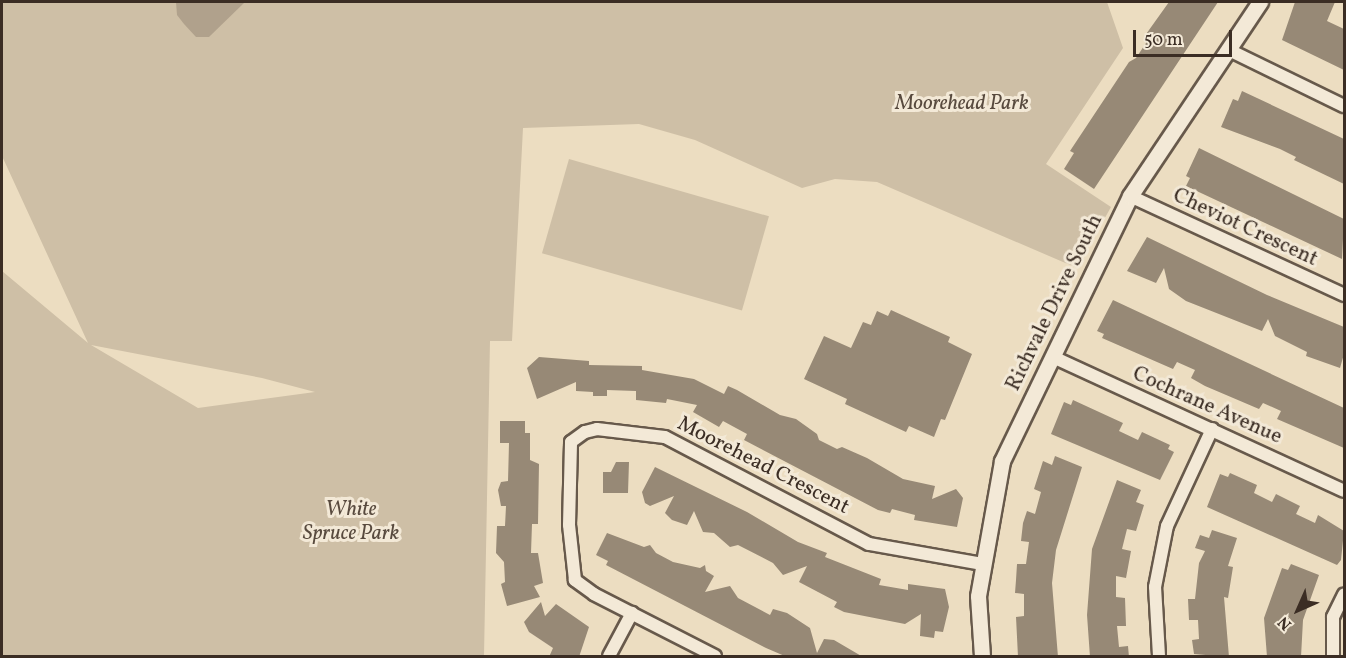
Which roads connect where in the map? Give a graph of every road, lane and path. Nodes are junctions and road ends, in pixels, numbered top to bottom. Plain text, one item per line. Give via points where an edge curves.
1 (1260, 2) edge
2 (1229, 50) junction
3 (1344, 106) edge
4 (1130, 196) junction
5 (1344, 295) edge
6 (1053, 357) junction
7 (1212, 429) junction
8 (1344, 491) edge
9 (982, 564) junction
10 (1344, 594) edge
11 (632, 613) junction
12 (609, 657) edge
13 (715, 657) edge
14 (982, 657) edge
15 (1159, 657) edge
16 (1333, 657) edge

1 - 2 street, Richvale Drive South
2 - 3 street
2 - 4 street, Richvale Drive South
4 - 5 street, Cheviot Crescent
4 - 6 street, Richvale Drive South
6 - 7 street, Cochrane Avenue
6 - 9 street, Richvale Drive South via 1002,461
7 - 8 street, Cochrane Avenue
7 - 15 street via 1167,526 1155,587
9 - 11 street, Moorehead Crescent via 869,544 688,446 666,437 597,429 571,442 571,570 580,586
9 - 14 street, Richvale Drive South via 978,596
10 - 16 street via 1333,617
11 - 12 street
11 - 13 street, Moorehead Crescent

